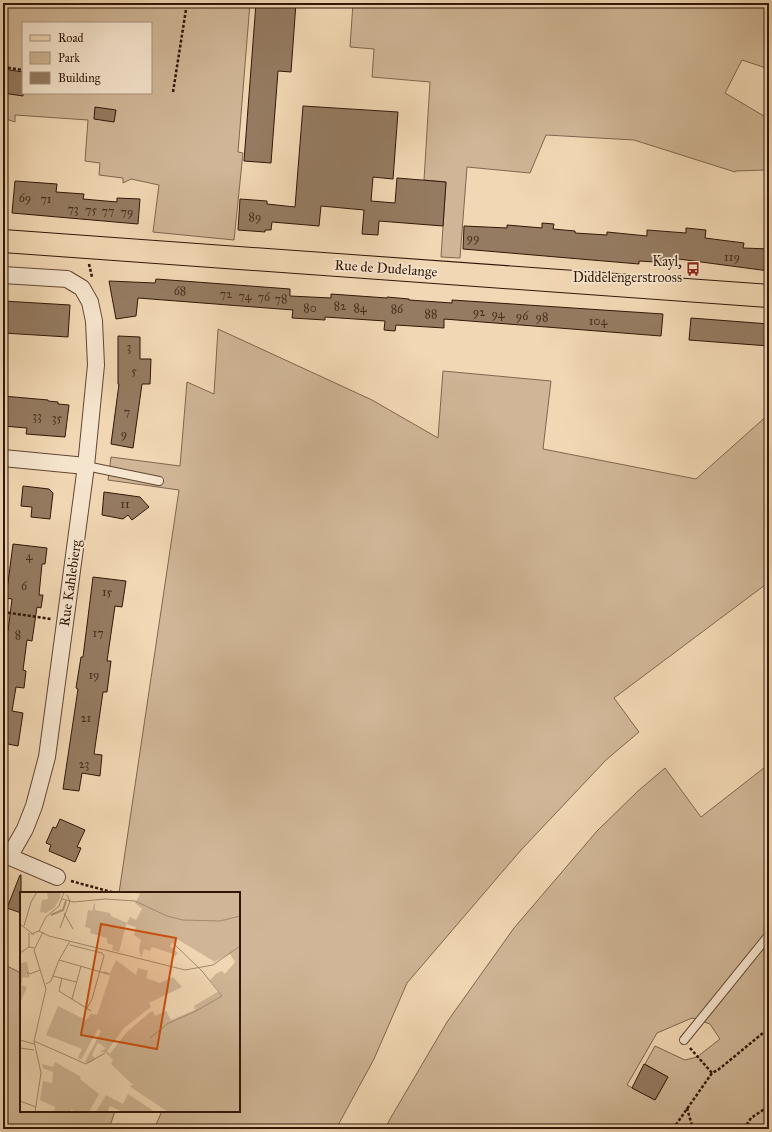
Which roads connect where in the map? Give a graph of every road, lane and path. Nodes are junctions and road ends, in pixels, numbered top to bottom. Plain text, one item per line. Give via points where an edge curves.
1 (188, 3) edge
2 (3, 67) edge
3 (22, 70) edge
4 (173, 92) dead end
5 (3, 241) edge
6 (88, 261) dead end
7 (3, 275) edge
8 (769, 296) edge
9 (90, 302) junction
10 (3, 458) edge
11 (86, 466) junction
12 (159, 481) dead end
13 (3, 612) edge
14 (65, 621) junction
15 (6, 856) edge
16 (57, 877) joint
17 (111, 892) edge
18 (769, 935) edge
19 (769, 1028) edge
20 (684, 1040) joint
21 (712, 1073) junction
22 (769, 1102) edge
23 (687, 1108) junction
24 (673, 1129) edge
25 (693, 1129) edge
26 (701, 1129) edge
27 (709, 1129) edge
28 (744, 1129) edge

1 - 4 path
2 - 3 path
5 - 8 main road, Rue de Dudelange
6 - 9 path via 94,286
7 - 9 street via 68,279 82,288
9 - 11 street, Rue Kahlebierg via 94,321 96,365
10 - 11 street
11 - 12 lane
11 - 14 street, Rue Kahlebierg
13 - 14 path
14 - 15 street, Rue Kahlebierg via 47,757 25,829
15 - 16 street
16 - 17 path
18 - 20 lane
19 - 21 path
20 - 21 path
21 - 23 path
22 - 28 path via 766,1108 751,1118
23 - 24 path
23 - 25 path
26 - 27 path via 708,1126

